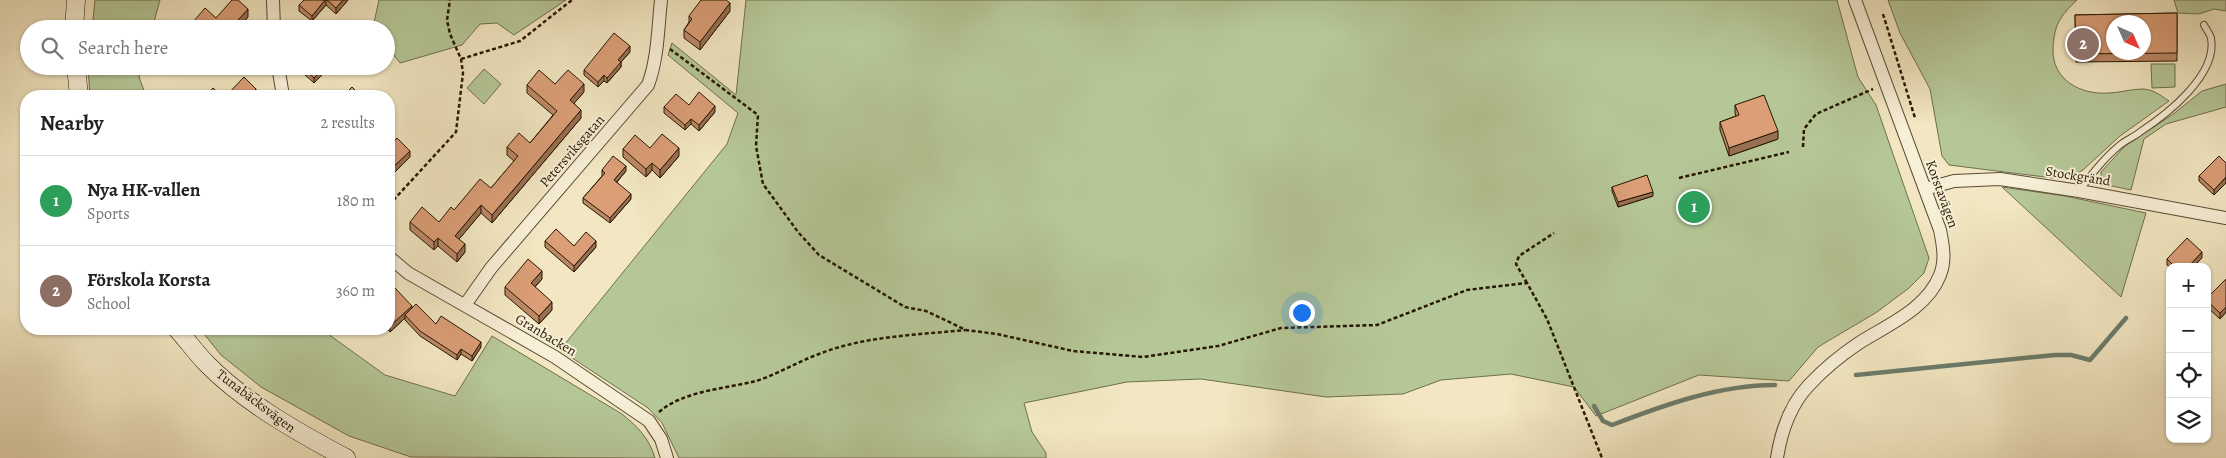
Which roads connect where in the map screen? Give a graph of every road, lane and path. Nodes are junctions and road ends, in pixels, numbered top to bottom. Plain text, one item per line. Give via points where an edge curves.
1 (76, 0) edge
2 (273, 0) edge
3 (450, 0) edge
4 (572, 0) edge
5 (661, 0) edge
6 (1855, 0) edge
7 (1883, 14) dead end
8 (75, 20) edge
9 (274, 20) edge
10 (2204, 25) dead end
11 (658, 39) junction
12 (461, 59) junction
13 (77, 75) edge
14 (280, 75) edge
15 (1873, 89) dead end
16 (78, 90) edge
17 (282, 90) edge
18 (1915, 119) dead end
19 (1803, 147) dead end
20 (1789, 152) dead end
21 (1679, 178) dead end
22 (1925, 189) junction
23 (2079, 190) junction
24 (395, 198) edge
25 (2226, 218) edge
26 (1554, 233) dead end
27 (395, 263) edge
28 (1527, 283) junction
29 (465, 305) junction
30 (966, 330) junction
31 (182, 335) edge
32 (649, 421) junction
33 (346, 458) edge
34 (667, 458) edge
35 (1602, 458) edge
36 (1777, 458) edge

1 - 8 street
2 - 9 street
3 - 12 path via 447,20
4 - 12 path via 520,41
5 - 11 street, Petersviksgatan
6 - 22 street, Korstavägen
7 - 18 path
10 - 23 lane via 2211,37 2212,53 2207,66 2185,95 2158,120 2106,158
11 - 29 street, Petersviksgatan via 648,85 491,268
11 - 30 path via 758,115 756,146 763,184 819,255 905,306 926,311
12 - 24 path via 463,73 456,132
13 - 16 street
14 - 17 street
15 - 19 path via 1816,114 1804,129
20 - 21 path
22 - 23 street, Stockgränd via 1954,181 2000,179
22 - 36 street, Korstavägen via 1943,244 1940,275 1920,302 1838,359 1808,385 1783,429
23 - 25 street, Stockgränd
26 - 28 path via 1519,256 1516,264
27 - 29 street, Granbacken
28 - 30 path via 1467,290 1377,325 1281,328 1218,346 1143,357 1072,351
28 - 35 path via 1547,319
29 - 32 street, Granbacken via 555,357
30 - 32 path via 883,338 819,354 772,376 680,399
31 - 33 street, Tunabäcksvägen via 207,365 252,401 302,435
32 - 34 street, Granbacken via 661,439

